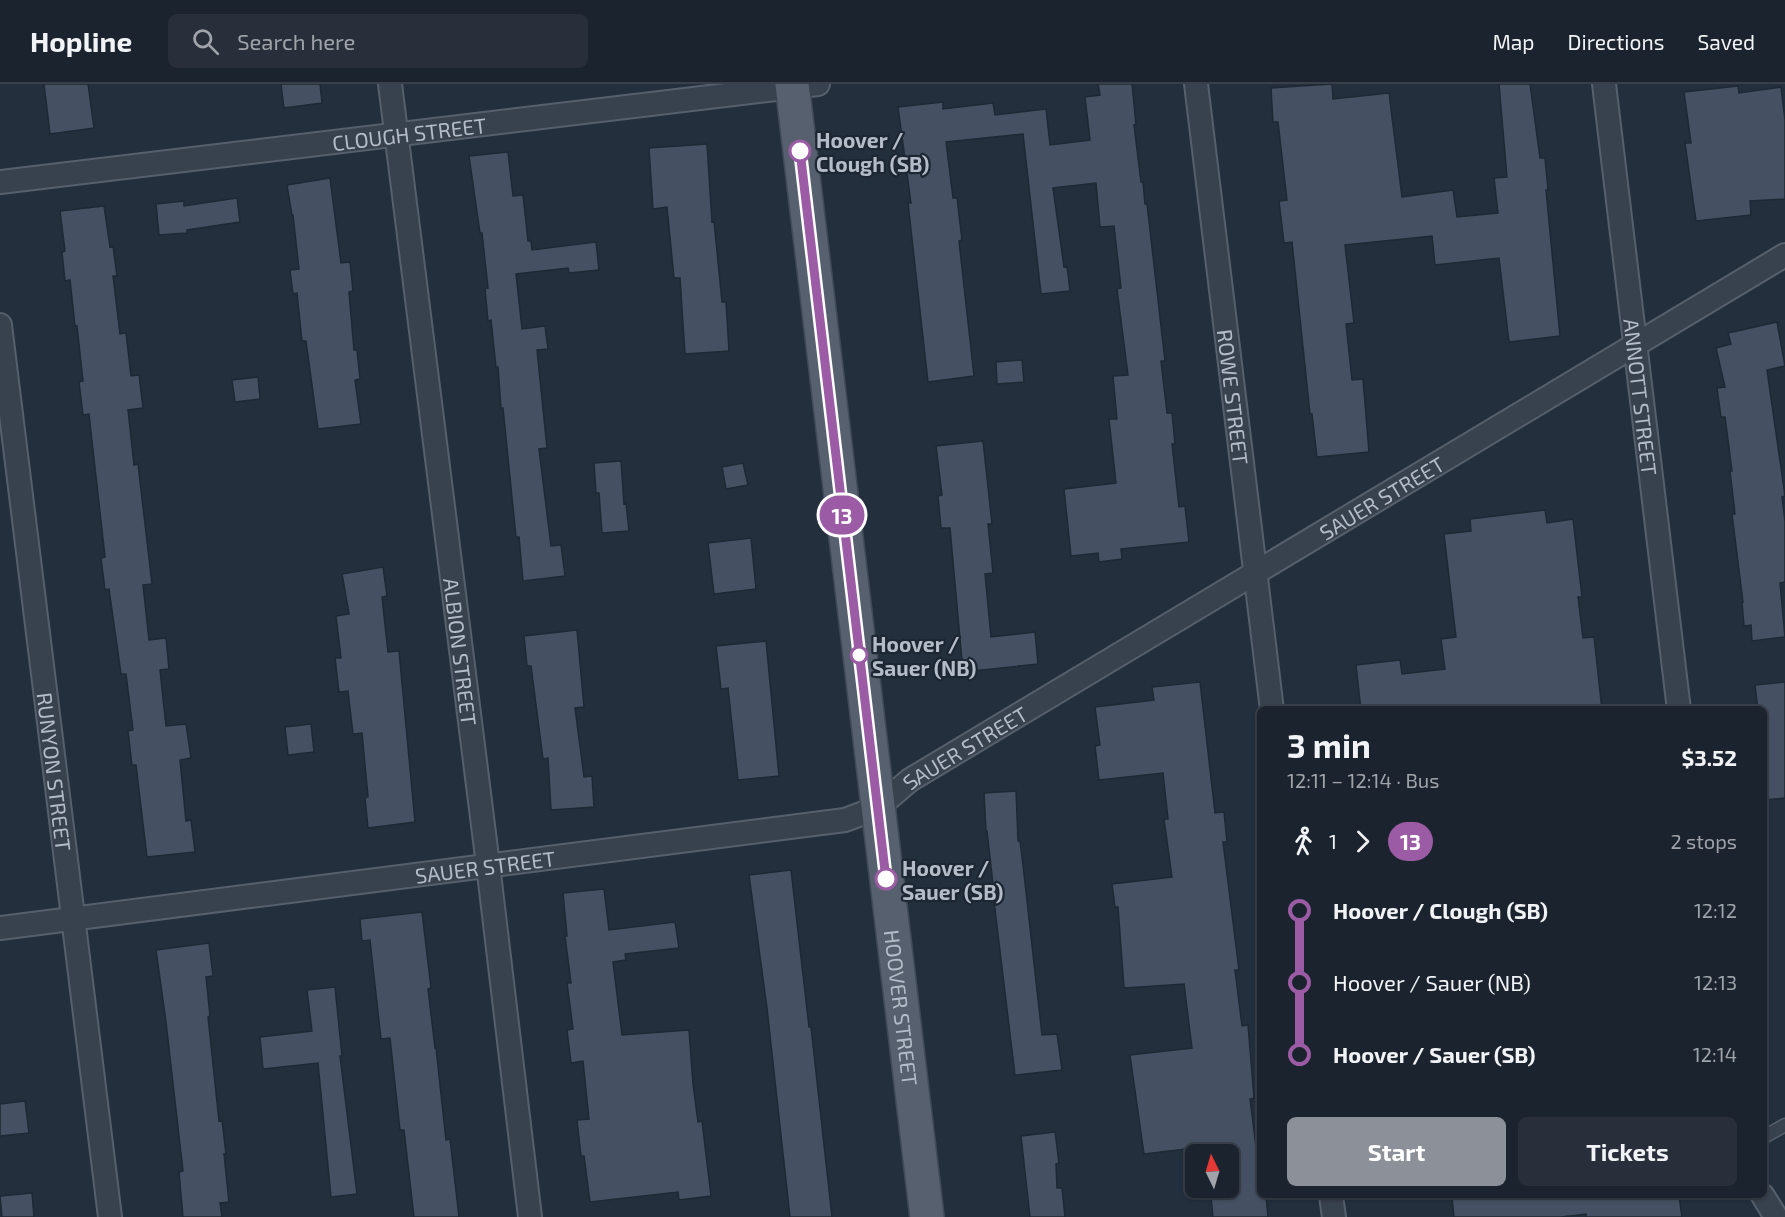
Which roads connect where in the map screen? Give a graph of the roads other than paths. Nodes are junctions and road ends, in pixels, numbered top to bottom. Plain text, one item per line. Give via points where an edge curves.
1 (390, 84) edge
2 (1196, 84) edge
3 (1604, 84) edge
4 (801, 85) edge
5 (397, 134) junction
6 (0, 182) edge
7 (1785, 255) edge
8 (0, 325) edge
9 (1635, 346) junction
10 (1255, 574) junction
11 (1272, 706) edge
12 (1679, 706) edge
13 (877, 808) junction
14 (488, 865) junction
15 (74, 918) junction
16 (0, 928) edge
17 (1785, 1125) edge
18 (1767, 1135) edge
19 (1331, 1198) edge
20 (1764, 1198) edge
21 (110, 1217) edge
22 (530, 1217) edge
23 (927, 1217) edge
24 (1334, 1217) edge
25 (1776, 1217) edge

1 - 5 street, ALBION STREET
2 - 10 street, ROWE STREET
3 - 9 street, ANNOTT STREET
4 - 5 street, CLOUGH STREET
4 - 13 main road, HOOVER STREET
5 - 6 street, CLOUGH STREET
5 - 14 street, ALBION STREET
7 - 9 street, SAUER STREET
8 - 15 street, RUNYON STREET
9 - 10 street, SAUER STREET
9 - 12 street, ANNOTT STREET
10 - 11 street, ROWE STREET
10 - 13 street, SAUER STREET via 910,780
13 - 14 street, SAUER STREET via 845,820
13 - 23 main road, HOOVER STREET
14 - 15 street, SAUER STREET
14 - 22 street, ALBION STREET
15 - 16 street, SAUER STREET
15 - 21 street, RUNYON STREET
17 - 18 lane
19 - 24 street
20 - 25 street

